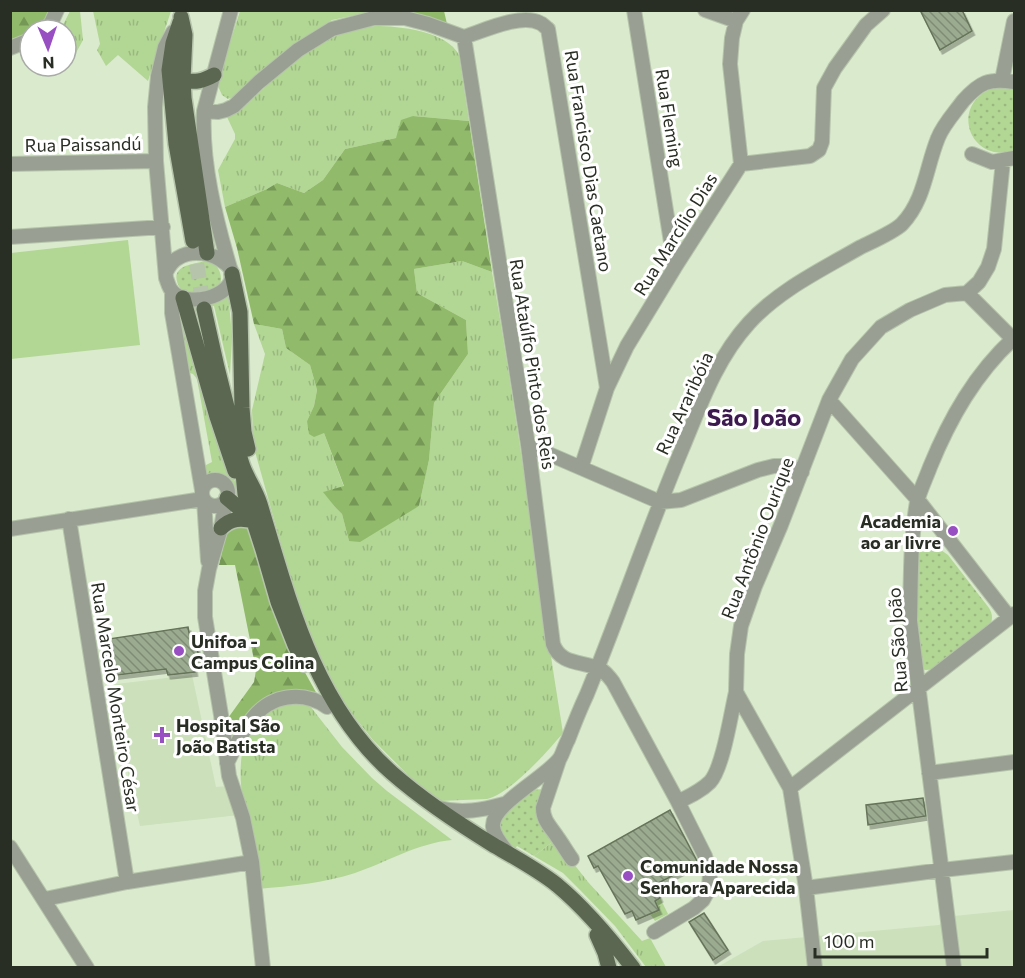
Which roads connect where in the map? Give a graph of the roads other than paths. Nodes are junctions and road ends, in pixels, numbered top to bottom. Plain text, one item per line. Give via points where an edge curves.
1 (231, 10) edge
2 (634, 10) edge
3 (705, 10) edge
4 (883, 10) edge
5 (183, 14) edge
6 (739, 16) edge
7 (1014, 21) edge
8 (464, 37) junction
9 (213, 75) junction
10 (183, 80) junction
11 (1008, 81) edge
12 (204, 111) junction
13 (972, 154) dead end
14 (156, 160) junction
15 (1009, 160) edge
16 (10, 164) edge
17 (741, 164) junction
18 (163, 227) junction
19 (218, 227) junction
20 (10, 237) edge
21 (193, 241) tunnel mouth
22 (209, 254) junction
23 (675, 267) junction
24 (231, 271) junction
25 (166, 272) junction
26 (967, 293) junction
27 (178, 295) junction
28 (204, 309) tunnel mouth
29 (1014, 339) edge
30 (607, 388) junction
31 (829, 400) junction
32 (528, 445) junction
33 (581, 468) junction
34 (802, 472) junction
35 (251, 495) junction
36 (203, 496) junction
37 (226, 499) junction
38 (918, 500) junction
39 (660, 502) junction
40 (69, 519) junction
41 (254, 521) junction
42 (221, 528) junction
43 (10, 529) edge
44 (208, 569) junction
45 (1012, 616) edge
46 (597, 668) junction
47 (918, 688) junction
48 (736, 692) junction
49 (327, 707) junction
50 (560, 758) junction
51 (1014, 762) edge
52 (227, 763) junction
53 (929, 773) junction
54 (790, 788) junction
55 (678, 802) junction
56 (504, 804) junction
57 (435, 808) junction
58 (10, 847) edge
59 (509, 854) junction
60 (572, 859) dead end
61 (252, 862) junction
62 (1014, 862) edge
63 (942, 870) junction
64 (127, 882) junction
65 (806, 888) junction
66 (45, 899) junction
67 (654, 932) dead end
68 (597, 935) junction
69 (87, 968) edge
70 (262, 968) edge
71 (609, 968) edge
72 (622, 968) edge
73 (631, 968) edge
74 (814, 968) edge
75 (954, 968) edge

1 - 9 street
2 - 23 street, Rua Fleming
3 - 6 street
4 - 17 street via 866,25 824,88 819,150 810,156
5 - 10 main road
5 - 14 street via 165,47 158,76
5 - 21 main road via 169,70 176,144
6 - 17 street, Rua Marcílio Dias via 730,64
7 - 11 street
8 - 12 street via 405,18 374,18 332,29 298,50 234,106 218,112
8 - 30 street, Rua Francisco Dias Caetano via 510,21 539,22 548,29
8 - 32 street, Rua Ataúlfo Pinto dos Reis
9 - 10 main road via 199,82
9 - 12 street
10 - 22 main road
11 - 39 street, Rua Araribóia via 986,81 974,88 939,135 925,185 901,225 776,298 749,323 725,355 706,391
12 - 19 street via 204,146
13 - 15 street via 992,162
14 - 16 street, Rua Paissandú
14 - 18 street
15 - 26 street via 994,249 979,282
17 - 23 street, Rua Marcílio Dias
18 - 20 street
18 - 25 street
19 - 22 street
19 - 24 street
22 - 24 street via 218,257
22 - 25 street via 180,256
23 - 30 street, Rua Marcílio Dias via 627,346
24 - 27 street via 230,283 219,293 199,300
24 - 35 main road via 240,312 242,408
25 - 27 street via 168,284
26 - 29 street
26 - 31 street, Rua Antônio Ourique via 945,295 881,327 852,359
27 - 35 main road via 226,447
27 - 36 street via 172,313
28 - 35 main road
29 - 38 street, Rua São João via 969,389 943,436
30 - 33 street, Rua Marcílio Dias
31 - 34 street, Rua Antônio Ourique
31 - 38 street
32 - 33 street
32 - 46 street, Rua Ataúlfo Pinto dos Reis via 553,644 561,657
33 - 39 street
34 - 39 street via 790,466 774,466 681,500
34 - 48 street, Rua Antônio Ourique via 741,627
35 - 41 main road
35 - 57 main road via 291,608 332,698 374,756
36 - 37 street via 214,506
36 - 37 street via 206,483 219,480 226,485
36 - 40 street
36 - 44 street
37 - 41 main road
37 - 42 street
38 - 45 street
38 - 47 street, Rua São João via 910,621
39 - 46 street, Rua Araribóia
40 - 43 street
40 - 64 street, Rua Marcelo Monteiro César
41 - 42 main road via 234,520
41 - 49 main road via 291,637
42 - 44 street
44 - 52 street via 205,616
45 - 47 street
46 - 50 street, Rua Araribóia
46 - 55 street via 613,682
47 - 53 street, Rua São João
47 - 54 street
48 - 54 street
48 - 55 street, Rua Antônio Ourique via 720,764 712,780
49 - 52 street via 306,697 271,702 251,719
49 - 68 main road via 356,747 388,781 436,818 555,892
50 - 56 street, Rua Araribóia
50 - 60 street, Rua Araribóia via 543,808 546,823
51 - 53 street
52 - 61 street
53 - 63 street, Rua São João
54 - 65 street
55 - 67 street via 708,864 709,889 699,904
56 - 57 street via 469,812
56 - 59 street via 493,827
57 - 59 main road
58 - 66 street
59 - 73 main road via 565,892 621,951
61 - 64 street
61 - 70 street
62 - 63 street
63 - 65 street
63 - 75 street, Rua São João
64 - 66 street
65 - 74 street
66 - 69 street
68 - 71 main road
68 - 72 main road

